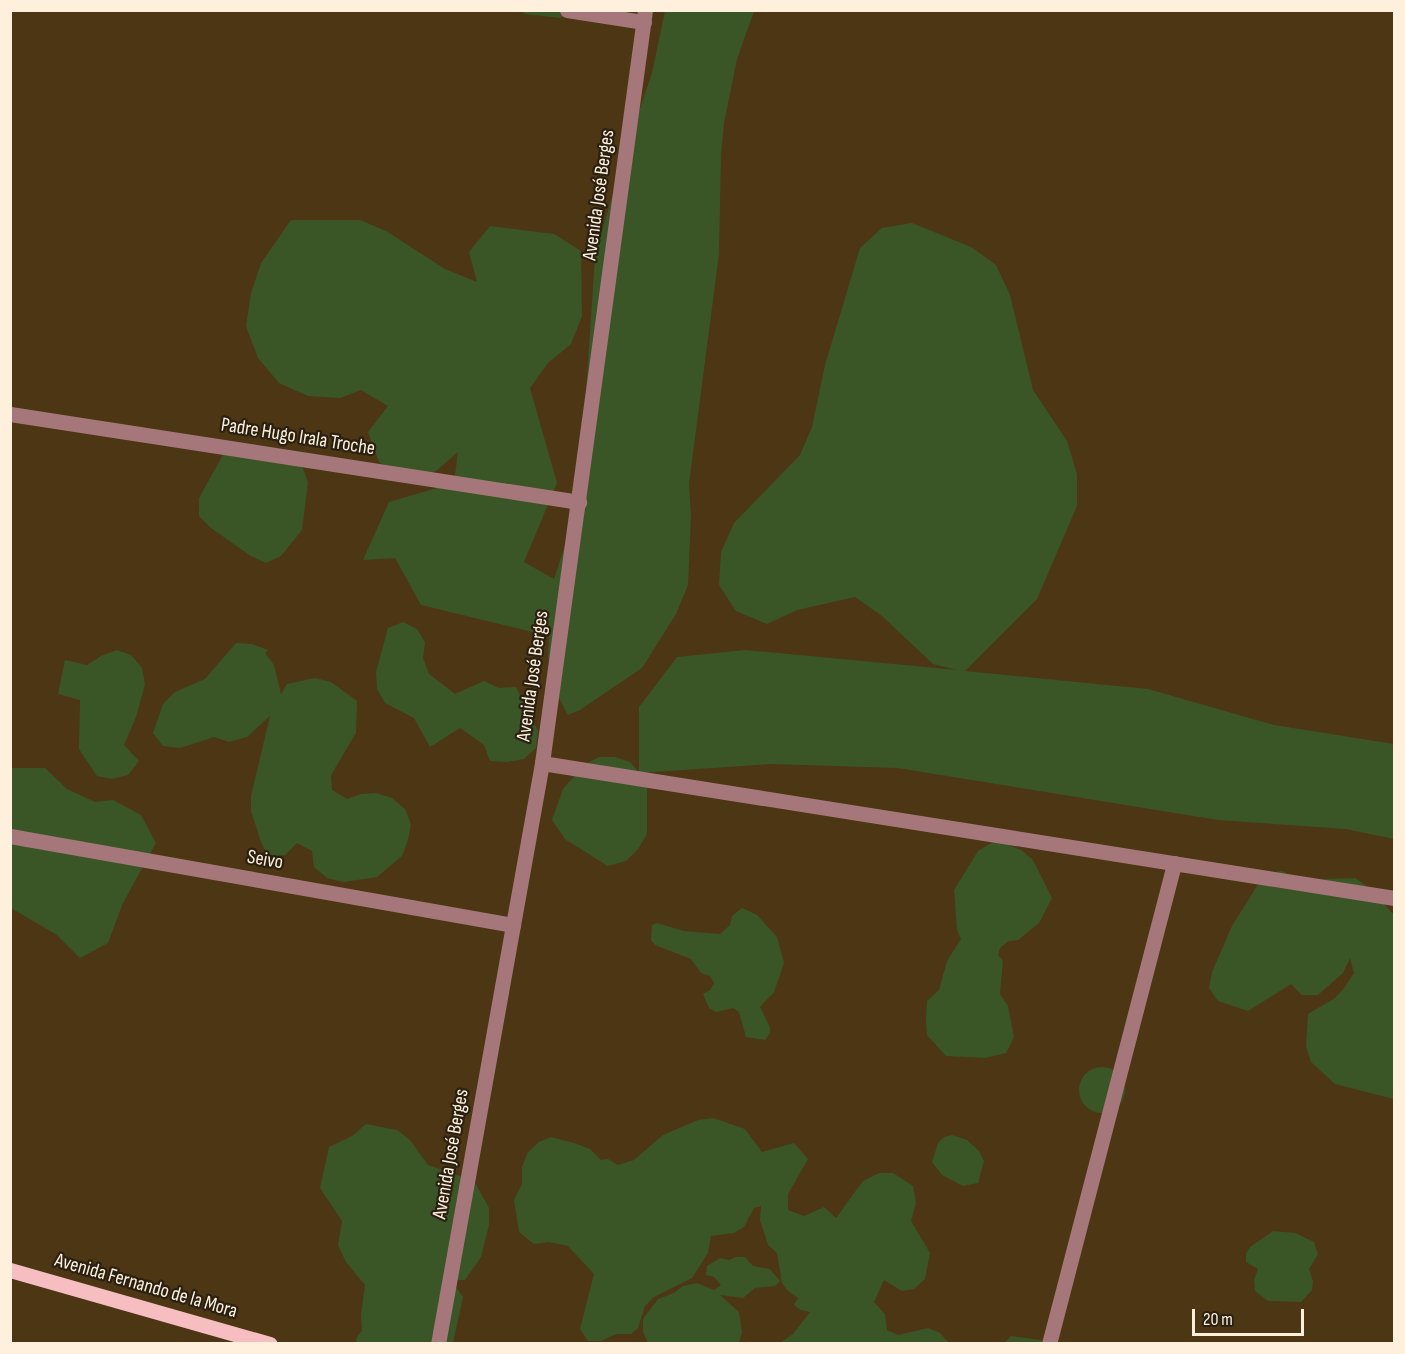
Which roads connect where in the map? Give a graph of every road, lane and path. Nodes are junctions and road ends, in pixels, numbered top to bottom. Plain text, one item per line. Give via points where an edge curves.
1 (567, 10) edge
2 (645, 16) edge
3 (10, 414) edge
4 (579, 502) junction
5 (542, 763) junction
6 (10, 836) edge
7 (1174, 863) junction
8 (1395, 898) edge
9 (513, 925) junction
10 (10, 1270) edge
11 (270, 1344) edge
12 (438, 1344) edge
13 (1049, 1344) edge

1 - 2 street
2 - 4 street, Avenida José Berges
3 - 4 street, Padre Hugo Irala Troche
4 - 5 street, Avenida José Berges
5 - 7 street
5 - 9 street, Avenida José Berges
6 - 9 street, Seivo
7 - 8 street
7 - 13 street
9 - 12 street, Avenida José Berges
10 - 11 main road, Avenida Fernando de la Mora

